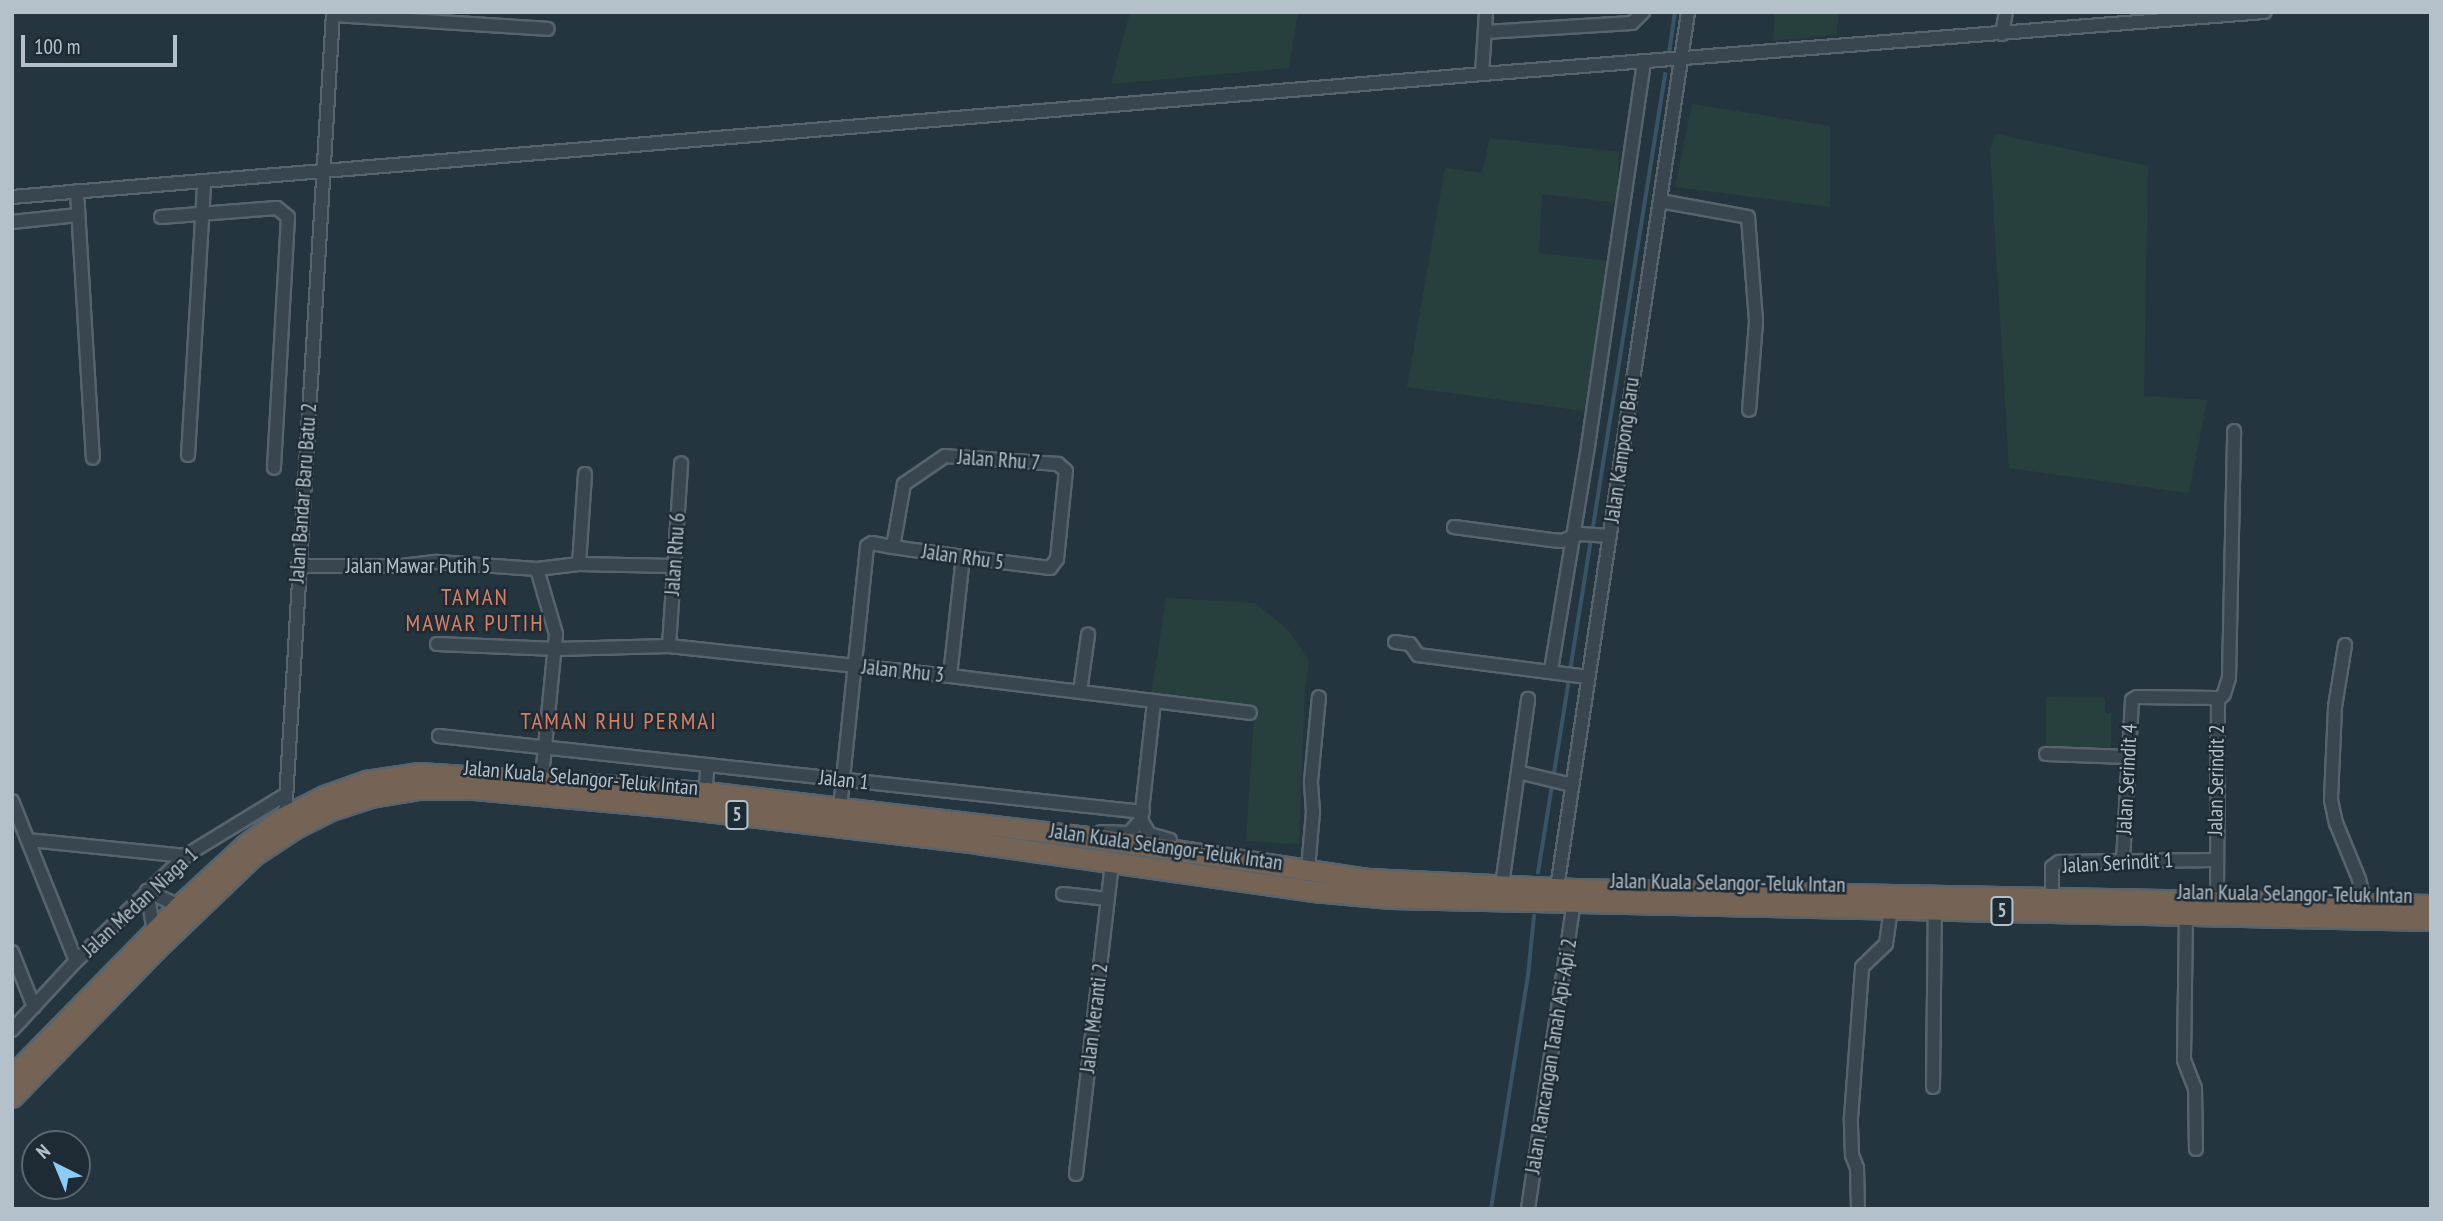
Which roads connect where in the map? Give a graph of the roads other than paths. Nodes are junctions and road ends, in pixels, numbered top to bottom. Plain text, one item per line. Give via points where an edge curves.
1 (1486, 12) edge
2 (1643, 12) edge
3 (1688, 12) edge
4 (2006, 12) edge
5 (2265, 12) edge
6 (333, 14) edge
7 (548, 29) dead end
8 (1485, 32) junction
9 (2002, 34) junction
10 (1681, 59) junction
11 (1644, 62) junction
12 (1482, 74) junction
13 (324, 171) junction
14 (204, 182) junction
15 (77, 191) junction
16 (12, 197) edge
17 (1660, 201) junction
18 (203, 214) junction
19 (78, 215) junction
20 (161, 217) dead end
21 (12, 222) edge
22 (1749, 410) dead end
23 (2234, 431) dead end
24 (188, 455) dead end
25 (93, 458) dead end
26 (681, 463) dead end
27 (274, 468) dead end
28 (585, 474) dead end
29 (1454, 527) dead end
30 (1576, 536) junction
31 (1605, 536) junction
32 (893, 547) junction
33 (963, 557) junction
34 (579, 564) junction
35 (298, 566) junction
36 (673, 566) junction
37 (1053, 566) joint
38 (537, 569) junction
39 (1088, 635) dead end
40 (1395, 642) dead end
41 (437, 645) dead end
42 (2345, 645) dead end
43 (669, 646) junction
44 (556, 649) junction
45 (853, 666) junction
46 (1551, 670) junction
47 (950, 676) junction
48 (1588, 677) junction
49 (1080, 692) junction
50 (1319, 697) dead end
51 (2176, 697) joint
52 (1528, 699) dead end
53 (2217, 701) junction
54 (1154, 703) junction
55 (1250, 713) dead end
56 (439, 736) dead end
57 (545, 747) junction
58 (2046, 754) dead end
59 (2129, 757) junction
60 (708, 765) junction
61 (1518, 772) junction
62 (842, 779) junction
63 (1566, 784) junction
64 (541, 787) junction
65 (705, 792) junction
66 (285, 795) junction
67 (12, 800) edge
68 (840, 807) junction
69 (285, 816) junction
70 (1142, 816) junction
71 (1080, 836) junction
72 (28, 840) junction
73 (1203, 853) junction
74 (185, 856) junction
75 (2215, 860) junction
76 (2123, 861) junction
77 (1112, 863) junction
78 (1308, 869) junction
79 (1502, 886) junction
80 (1557, 888) junction
81 (147, 891) junction
82 (1063, 894) dead end
83 (2052, 898) junction
84 (1108, 899) junction
85 (2217, 901) junction
86 (1574, 903) junction
87 (2365, 904) junction
88 (2431, 905) edge
89 (179, 906) junction
90 (1891, 909) junction
91 (1935, 909) junction
92 (2186, 915) junction
93 (2431, 920) edge
94 (154, 932) junction
95 (12, 952) edge
96 (76, 961) junction
97 (34, 1007) junction
98 (12, 1030) edge
99 (12, 1076) edge
100 (1933, 1087) dead end
101 (12, 1097) edge
102 (2196, 1149) dead end
103 (1076, 1174) dead end
104 (1528, 1209) edge
105 (1858, 1209) edge

1 - 8 street
2 - 8 street via 1632,23
3 - 10 street, Jalan Kampong Baru
4 - 9 street
5 - 9 street
6 - 7 street
6 - 13 street, Jalan Bandar Baru Batu 2
8 - 12 street
9 - 10 street
10 - 11 street
10 - 17 street, Jalan Kampong Baru
11 - 12 street
11 - 30 street
12 - 13 street
13 - 14 street
13 - 35 street, Jalan Bandar Baru Batu 2
14 - 15 street
14 - 18 street
15 - 16 street
15 - 19 street
17 - 22 street via 1748,217 1756,322
17 - 31 street, Jalan Kampong Baru
18 - 20 street
18 - 24 street
18 - 27 street via 277,208 288,217
19 - 21 street
19 - 25 street
23 - 53 street via 2229,678
26 - 36 street, Jalan Rhu 6
28 - 34 street
29 - 30 street via 1551,540
30 - 31 street
30 - 46 street
31 - 48 street, Jalan Kampong Baru
32 - 33 street, Jalan Rhu 5
32 - 37 street, Jalan Rhu 7 via 904,484 945,456 1058,464 1066,474
32 - 45 street, Jalan Rhu 5 via 872,543 865,551
33 - 37 street, Jalan Rhu 5
33 - 47 street
34 - 36 street, Jalan Mawar Putih 5
34 - 38 street, Jalan Mawar Putih 5
35 - 38 street, Jalan Mawar Putih 5 via 437,562
35 - 66 street, Jalan Bandar Baru Batu 2
36 - 43 street, Jalan Rhu 6
38 - 44 street via 554,618
39 - 49 street
40 - 46 street via 1410,644 1418,655
41 - 44 street, Jalan Rhu 3
42 - 87 street via 2335,707 2331,800
43 - 44 street, Jalan Rhu 3
43 - 45 street, Jalan Rhu 3
44 - 57 street
45 - 47 street, Jalan Rhu 3
45 - 62 street
46 - 48 street
47 - 49 street, Jalan Rhu 3
48 - 63 street, Jalan Kampong Baru
49 - 54 street, Jalan Rhu 3
50 - 78 street
51 - 53 street, Jalan Serindit 2
51 - 59 street, Jalan Serindit 4 via 2132,700
52 - 61 street
53 - 75 street, Jalan Serindit 2
54 - 55 street, Jalan Rhu 3
54 - 70 street
56 - 57 street, Jalan 1
57 - 60 street, Jalan 1
57 - 64 street
58 - 59 street
59 - 76 street, Jalan Serindit 4
60 - 62 street, Jalan 1
60 - 65 street
61 - 63 street
61 - 79 street
62 - 68 street
62 - 70 street, Jalan 1
63 - 80 street, Jalan Kampong Baru
64 - 65 highway, Jalan Kuala Selangor-Teluk Intan / 5
64 - 69 highway, Jalan Kuala Selangor-Teluk Intan / 5 via 419,773 366,782
64 - 77 highway, Jalan Kuala Selangor-Teluk Intan / 5
64 - 101 highway, Jalan Kuala Selangor-Teluk Intan / 5 via 419,789 371,797 295,828 254,855 215,891
65 - 68 highway, Jalan Kuala Selangor-Teluk Intan / 5
66 - 69 street, Jalan Bandar Baru Batu 2
66 - 74 street, Jalan Medan Niaga 1
67 - 72 street
68 - 71 highway, Jalan Kuala Selangor-Teluk Intan / 5
69 - 89 highway, Jalan Kuala Selangor-Teluk Intan / 5
70 - 71 street via 1129,833
70 - 73 street via 1155,838 1187,843
71 - 73 highway, Jalan Kuala Selangor-Teluk Intan / 5
72 - 74 street
72 - 96 street
73 - 78 highway, Jalan Kuala Selangor-Teluk Intan / 5
74 - 81 street, Jalan Medan Niaga 1
75 - 76 street, Jalan Serindit 1
75 - 85 street, Jalan Serindit 2
76 - 83 street, Jalan Serindit 1 via 2056,863
77 - 84 street, Jalan Meranti 2
77 - 86 highway, Jalan Kuala Selangor-Teluk Intan / 5 via 1391,898
78 - 79 highway, Jalan Kuala Selangor-Teluk Intan / 5 via 1369,878
79 - 80 highway, Jalan Kuala Selangor-Teluk Intan / 5
80 - 83 highway, Jalan Kuala Selangor-Teluk Intan / 5
81 - 89 street
81 - 94 street
81 - 96 street, Jalan Medan Niaga 1
82 - 84 street
83 - 85 highway, Jalan Kuala Selangor-Teluk Intan / 5
84 - 103 street, Jalan Meranti 2
85 - 87 highway, Jalan Kuala Selangor-Teluk Intan / 5
86 - 90 highway, Jalan Kuala Selangor-Teluk Intan / 5
86 - 104 street, Jalan Rancangan Tanah Api-Api 2
87 - 88 highway, Jalan Kuala Selangor-Teluk Intan / 5
89 - 94 highway, Jalan Kuala Selangor-Teluk Intan / 5
90 - 91 highway, Jalan Kuala Selangor-Teluk Intan / 5
90 - 105 street via 1886,944 1862,967 1851,1118
91 - 92 highway, Jalan Kuala Selangor-Teluk Intan / 5
91 - 100 street
92 - 93 highway, Jalan Kuala Selangor-Teluk Intan / 5
92 - 102 street via 2184,1060 2195,1088
94 - 99 highway, Jalan Kuala Selangor-Teluk Intan / 5
95 - 97 street
96 - 97 street, Jalan Medan Niaga 1
97 - 98 street, Jalan Medan Niaga 1

